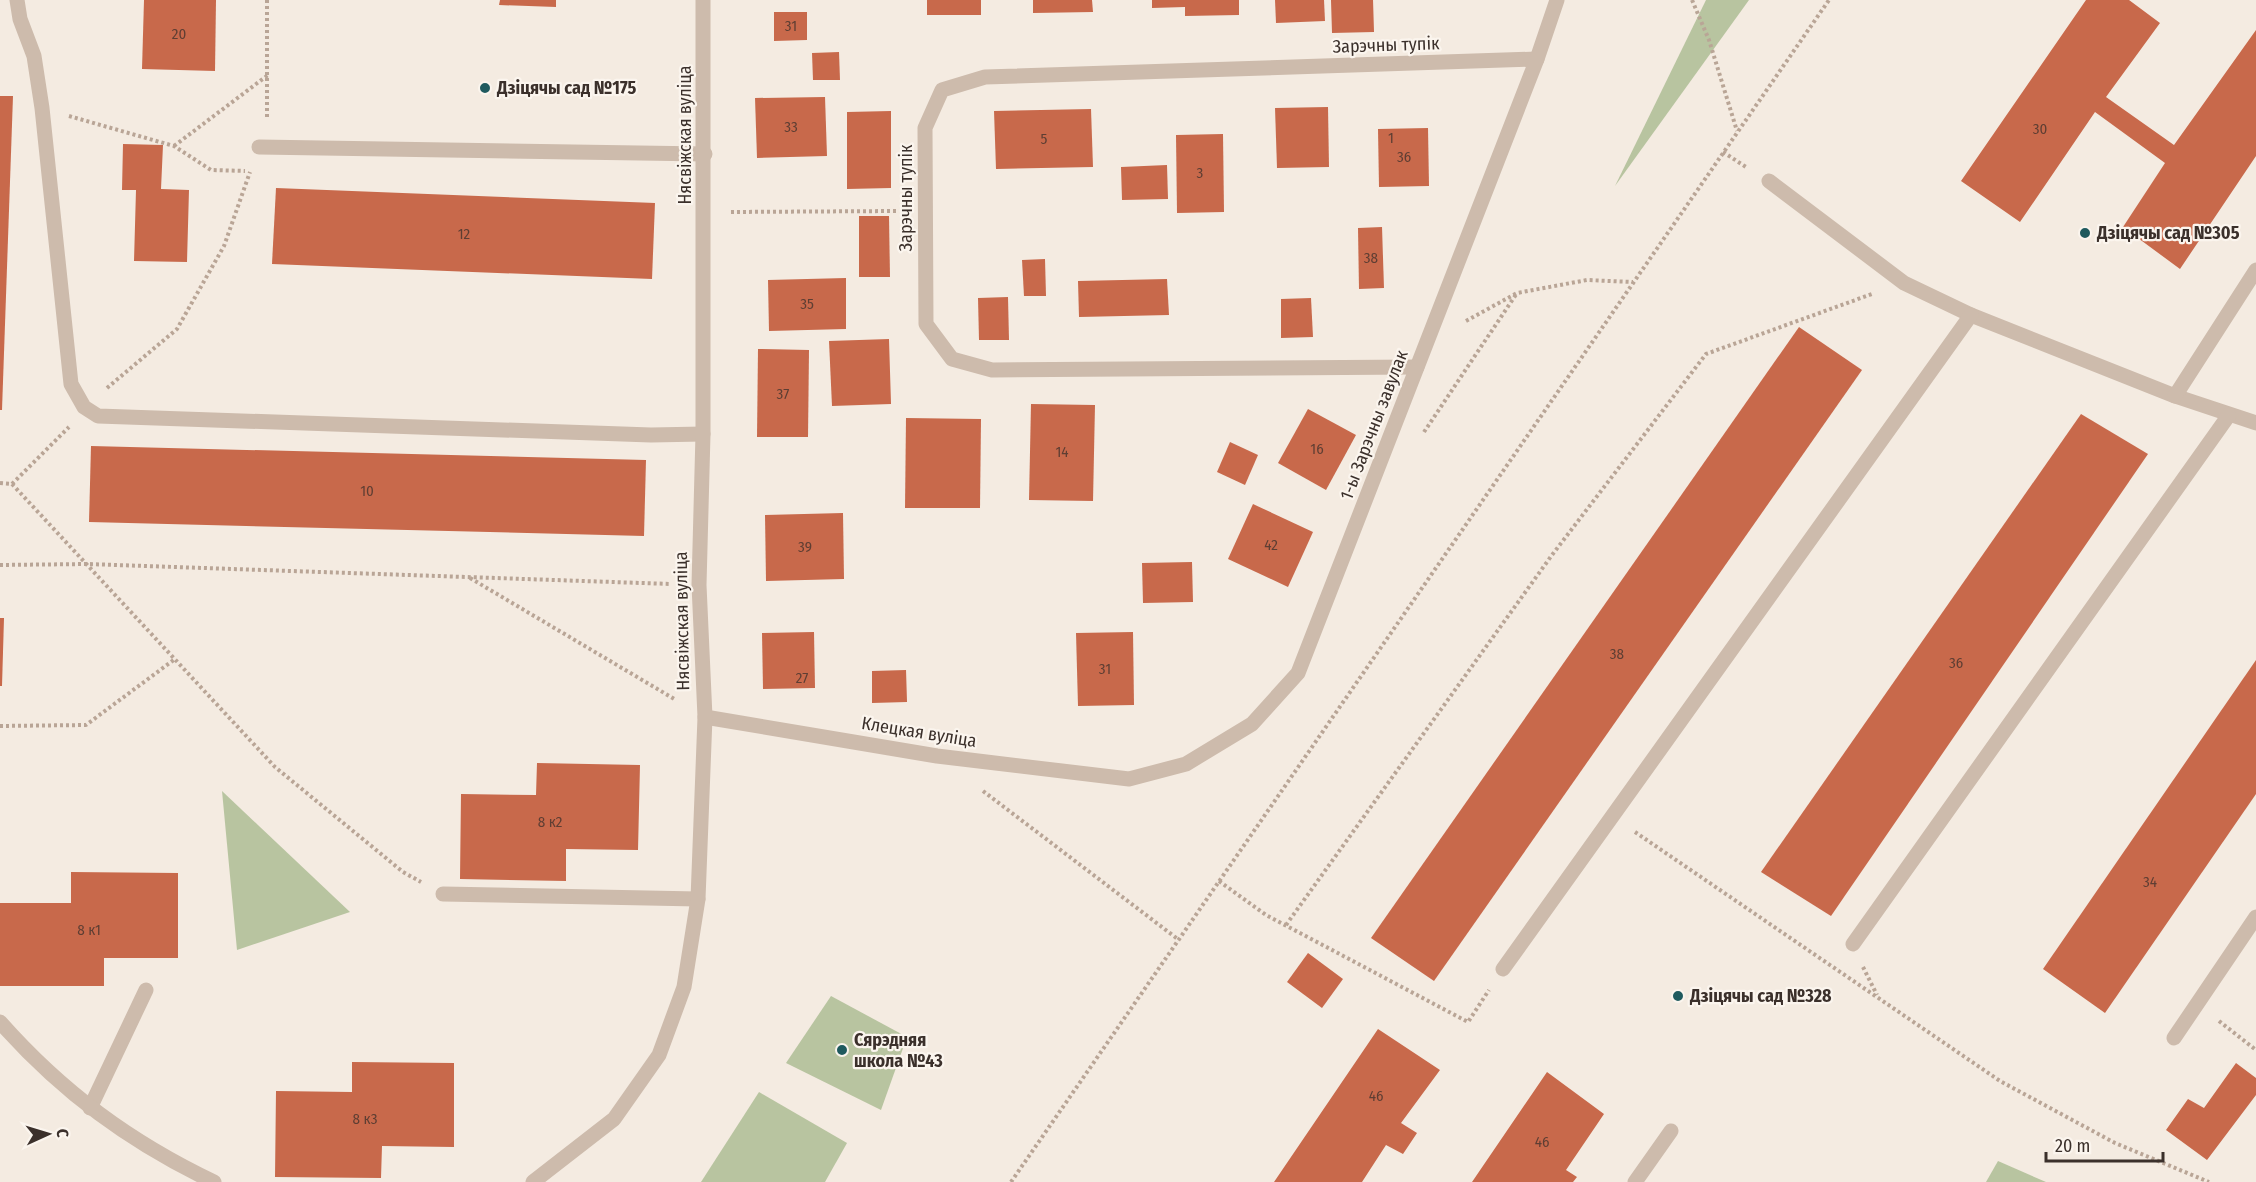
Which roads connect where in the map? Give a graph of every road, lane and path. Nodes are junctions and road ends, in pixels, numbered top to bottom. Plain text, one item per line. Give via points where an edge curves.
1 (17, 0) edge
2 (267, 0) edge
3 (704, 0) edge
4 (1557, 0) edge
5 (1692, 0) edge
6 (1829, 0) edge
7 (1537, 59) junction
8 (268, 75) junction
9 (42, 108) junction
10 (1738, 132) junction
11 (174, 146) junction
12 (259, 147) junction
13 (705, 154) junction
14 (250, 171) junction
15 (1769, 182) dead end
16 (925, 211) junction
17 (704, 212) junction
18 (2256, 270) edge
19 (1634, 282) junction
20 (1904, 283) junction
21 (1518, 293) junction
22 (1971, 315) junction
23 (1427, 343) junction
24 (1417, 367) junction
25 (2175, 396) junction
26 (84, 407) junction
27 (2229, 415) junction
28 (2256, 423) edge
29 (703, 434) junction
30 (1419, 440) dead end
31 (0, 483) edge
32 (12, 484) junction
33 (87, 564) junction
34 (0, 565) edge
35 (469, 578) junction
36 (699, 585) junction
37 (175, 659) junction
38 (705, 717) junction
39 (0, 726) edge
40 (1129, 779) joint
41 (974, 784) dead end
42 (1611, 815) junction
43 (1219, 881) junction
44 (443, 894) joint
45 (699, 899) junction
46 (2256, 917) edge
47 (1286, 925) junction
48 (1179, 940) junction
49 (1853, 944) dead end
50 (1503, 969) joint
51 (146, 990) dead end
52 (2198, 1004) junction
53 (0, 1022) edge
54 (2174, 1038) dead end
55 (2256, 1050) edge
56 (90, 1108) junction
57 (1671, 1131) dead end
58 (214, 1182) edge
59 (536, 1182) edge
60 (1011, 1182) edge
61 (1635, 1182) edge
62 (2209, 1182) edge

1 - 9 street via 34,56
2 - 8 path
3 - 13 street, Нясвіжская вуліца
4 - 7 street, 1-ы Зарэчны завулак
5 - 10 path
6 - 10 path
7 - 16 street, Зарэчны тупік via 985,77 942,90 925,128
7 - 23 street, 1-ы Зарэчны завулак
8 - 11 path
8 - 12 path via 267,124
9 - 11 path
9 - 26 street via 71,384
10 - 19 path
11 - 14 path via 211,170
12 - 13 street
12 - 14 path
13 - 17 street, Нясвіжская вуліца
14 - 26 path via 224,246 177,328
15 - 20 street
16 - 17 path
16 - 24 street, Зарэчны тупік via 926,324 952,359 992,370
17 - 29 street, Нясвіжская вуліца
18 - 25 street
19 - 21 path via 1587,279
19 - 43 path
20 - 22 street
20 - 47 path via 1706,354 1552,555
21 - 23 path
21 - 30 path
22 - 25 street
22 - 42 street
23 - 24 street, 1-ы Зарэчны завулак
24 - 40 street, 1-ы Зарэчны завулак via 1298,673 1252,724 1186,764
25 - 27 street
26 - 29 street via 98,416
26 - 32 path via 74,423
27 - 28 street
27 - 49 street
29 - 36 street, Нясвіжская вуліца
31 - 32 path
32 - 33 path
33 - 34 path
33 - 35 path
33 - 37 path
35 - 36 path
35 - 38 path
36 - 38 street, Нясвіжская вуліца
37 - 39 path via 86,725
37 - 44 path via 275,767 403,872
38 - 40 street, Клецкая вуліца via 937,756
38 - 45 street, Нясвіжская вуліца
41 - 48 path
42 - 50 street
42 - 62 path via 2000,1081 2115,1143
43 - 47 path
43 - 48 path
44 - 45 street
45 - 59 street, Нясвіжская вуліца via 684,987 659,1055 614,1119
46 - 52 street
47 - 50 path via 1468,1022
48 - 60 path
51 - 56 street
52 - 54 street
52 - 55 path
53 - 56 street
56 - 58 street via 161,1157
57 - 61 street

